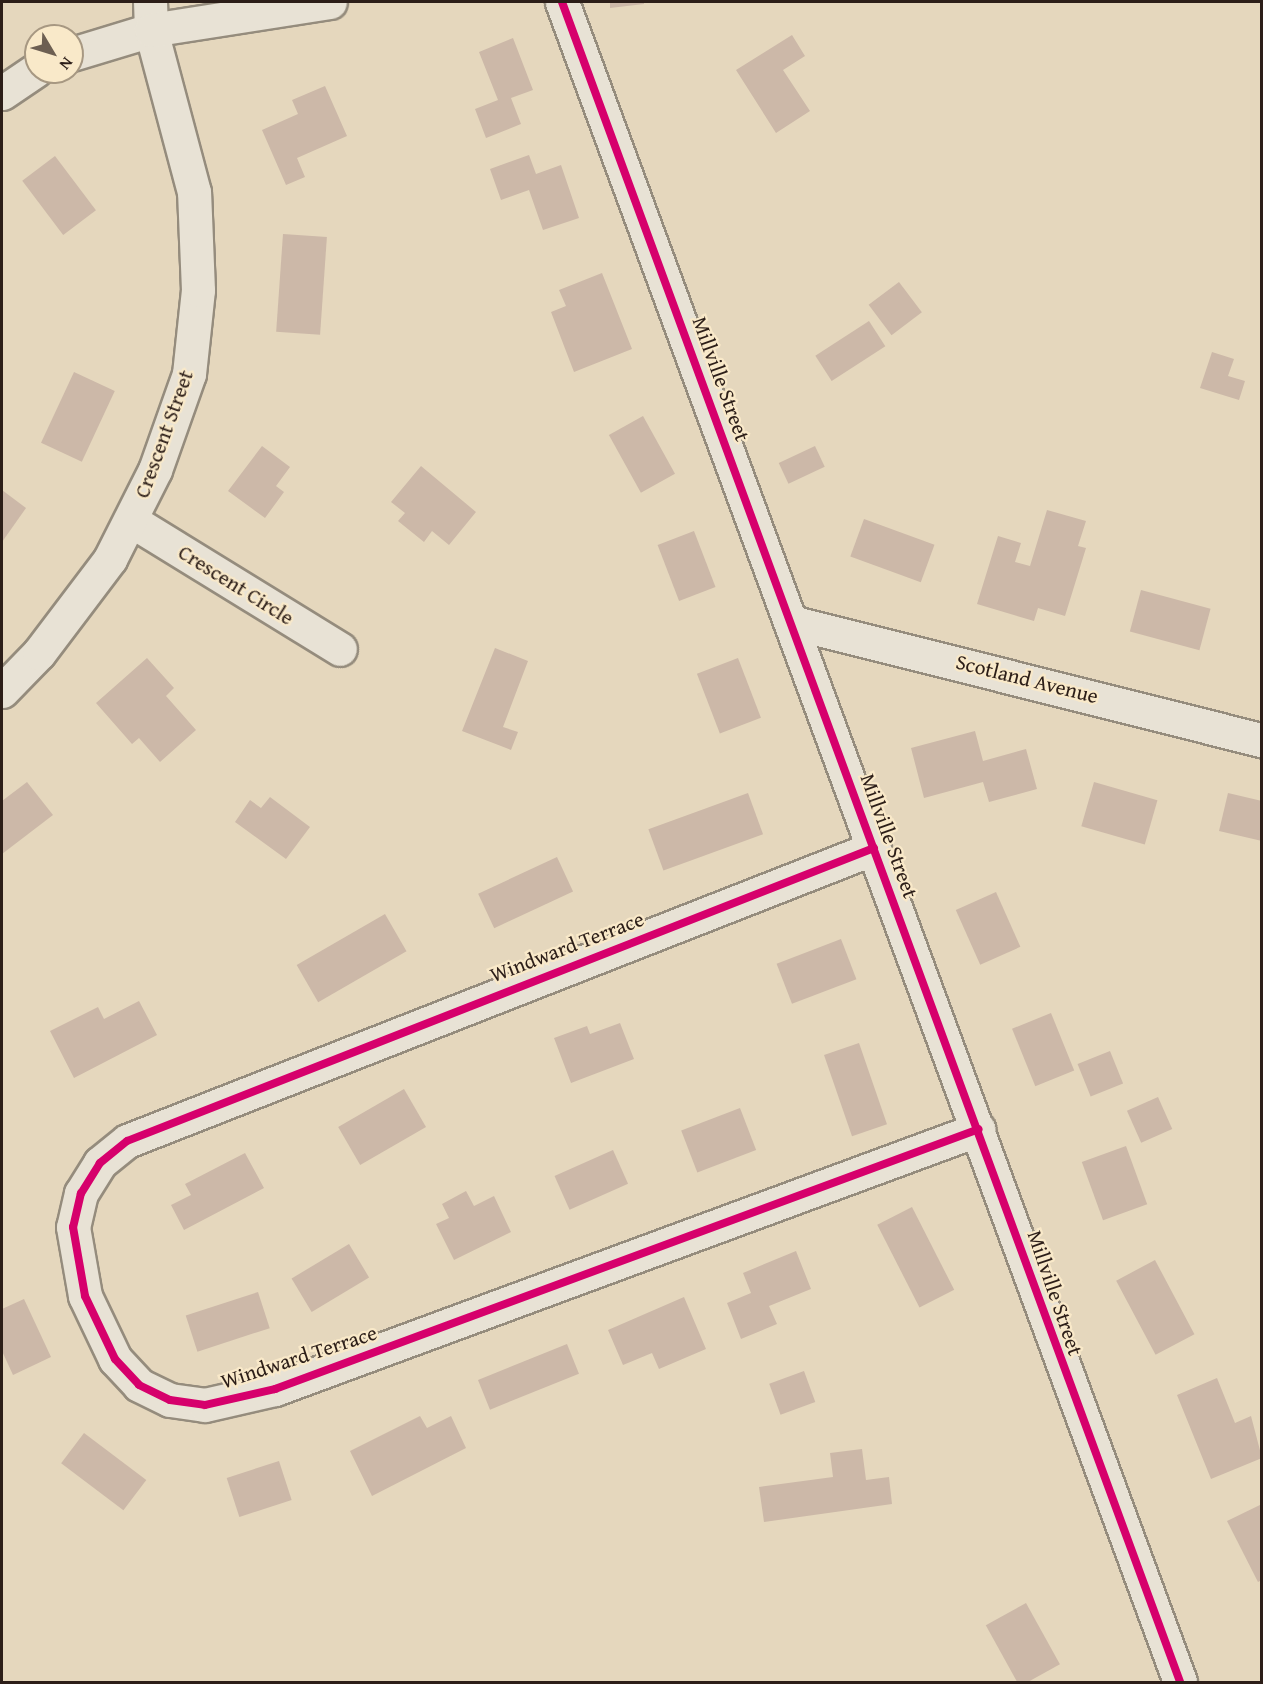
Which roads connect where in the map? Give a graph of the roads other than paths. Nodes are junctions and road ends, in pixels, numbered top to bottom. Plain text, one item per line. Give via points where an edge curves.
1 (330, 2) edge
2 (562, 2) edge
3 (150, 16) edge
4 (84, 48) edge
5 (24, 78) edge
6 (2, 93) edge
7 (132, 521) junction
8 (791, 622) junction
9 (340, 649) dead end
10 (2, 691) edge
11 (1262, 740) edge
12 (874, 848) junction
13 (979, 1129) junction
14 (1180, 1683) edge

1 - 3 street
2 - 8 street, Millville Street
3 - 4 street
3 - 7 street, Crescent Street via 194,192 198,290 189,374
5 - 6 street
7 - 9 street, Crescent Circle
7 - 10 street, Crescent Street via 84,598
8 - 11 street, Scotland Avenue
8 - 12 street, Millville Street
12 - 13 street, Millville Street
12 - 13 street, Windward Terrace via 127,1141 100,1163 81,1193 73,1227 85,1296 115,1359 140,1385 170,1401 206,1405 275,1389
13 - 14 street, Millville Street

